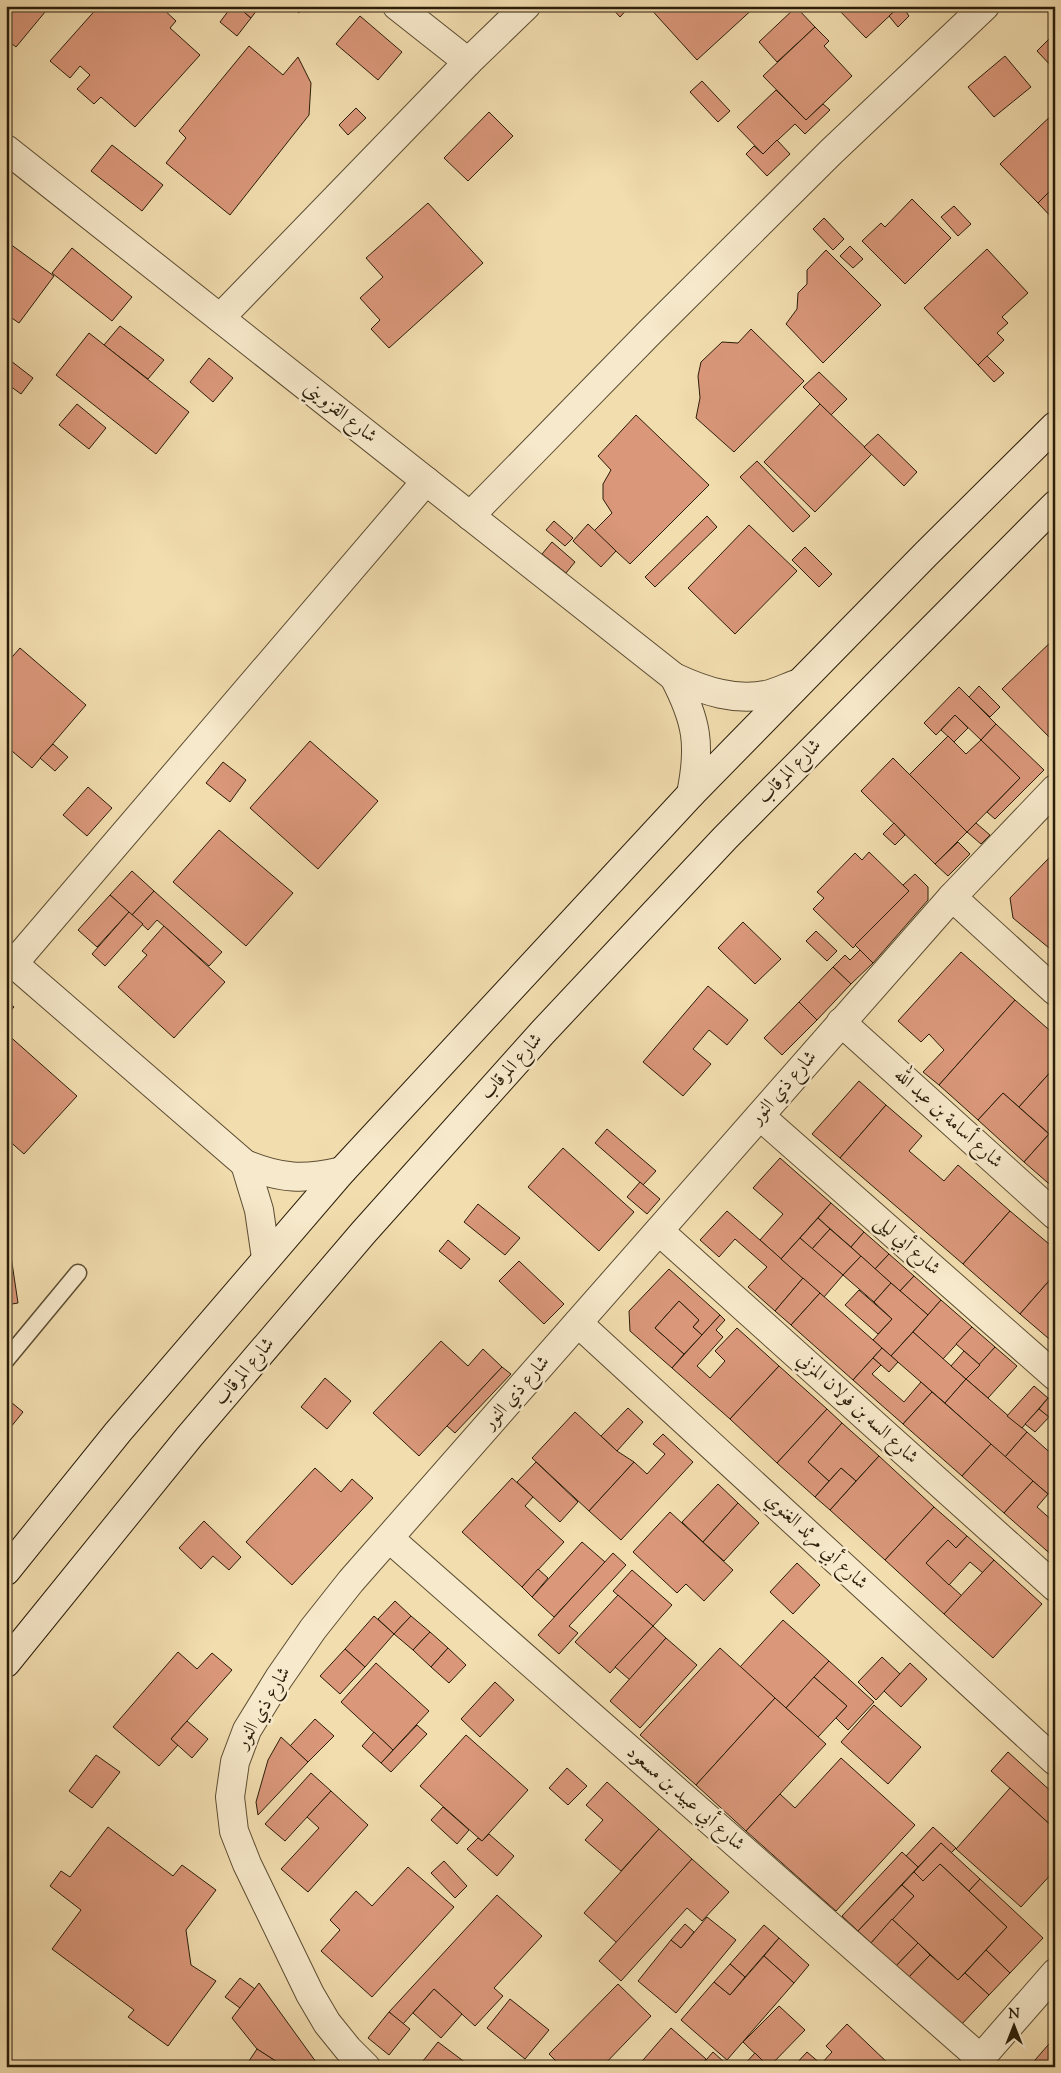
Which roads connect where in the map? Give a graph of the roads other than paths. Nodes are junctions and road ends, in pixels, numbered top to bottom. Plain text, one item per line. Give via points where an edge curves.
1 (397, 6) edge
2 (526, 6) edge
3 (985, 6) edge
4 (468, 62) junction
5 (6, 149) edge
6 (220, 318) junction
7 (1055, 426) edge
8 (426, 481) junction
9 (1055, 505) edge
10 (470, 516) junction
11 (674, 677) junction
12 (799, 683) junction
13 (1055, 789) edge
14 (691, 794) junction
15 (952, 897) junction
16 (10, 960) edge
17 (1055, 991) edge
18 (842, 1022) junction
19 (760, 1116) junction
20 (245, 1164) junction
21 (342, 1171) junction
22 (1055, 1215) edge
23 (659, 1231) junction
24 (266, 1258) junction
25 (78, 1273) dead end
26 (578, 1323) junction
27 (6, 1360) edge
28 (1055, 1376) edge
29 (390, 1539) junction
30 (6, 1571) edge
31 (1055, 1588) edge
32 (6, 1663) edge
33 (1055, 1761) edge
34 (1055, 1972) edge
35 (977, 2063) edge
36 (366, 2067) edge

1 - 4 street
2 - 4 street
3 - 10 street via 831,152
4 - 6 street
5 - 6 street, شارع القزويني
6 - 8 street, شارع القزويني
7 - 12 street
8 - 10 street, شارع القزويني
8 - 16 street
9 - 32 street, شارع المرقاب via 725,838 542,1033 189,1437
10 - 11 street, شارع القزويني
11 - 12 street, شارع القزويني via 704,690 737,696 770,694
11 - 14 street, شارع القزويني via 688,704 696,733 697,764
12 - 14 street
13 - 15 street, شارع ذي النور
14 - 21 street
15 - 17 street
15 - 18 street, شارع ذي النور
16 - 20 street
18 - 19 street, شارع ذي النور
18 - 22 street, شارع أسامة بن عبد الله
19 - 23 street, شارع ذي النور
19 - 28 street, شارع أبي ليلى
20 - 21 street via 268,1174 293,1178 318,1177
20 - 24 street via 259,1210
21 - 24 street
23 - 26 street, شارع ذي النور
23 - 31 street, شارع السه بن فولان المزني
24 - 30 street via 118,1432
25 - 27 lane
26 - 29 street, شارع ذي النور
26 - 33 street, شارع أبي مرثد الغنوي
29 - 35 street, شارع أبي عبيد بن مسعود
29 - 36 street, شارع ذي النور via 351,1581 278,1678 247,1730 234,1762 230,1797 234,1831 247,1864 310,1994 327,2023
34 - 35 street

